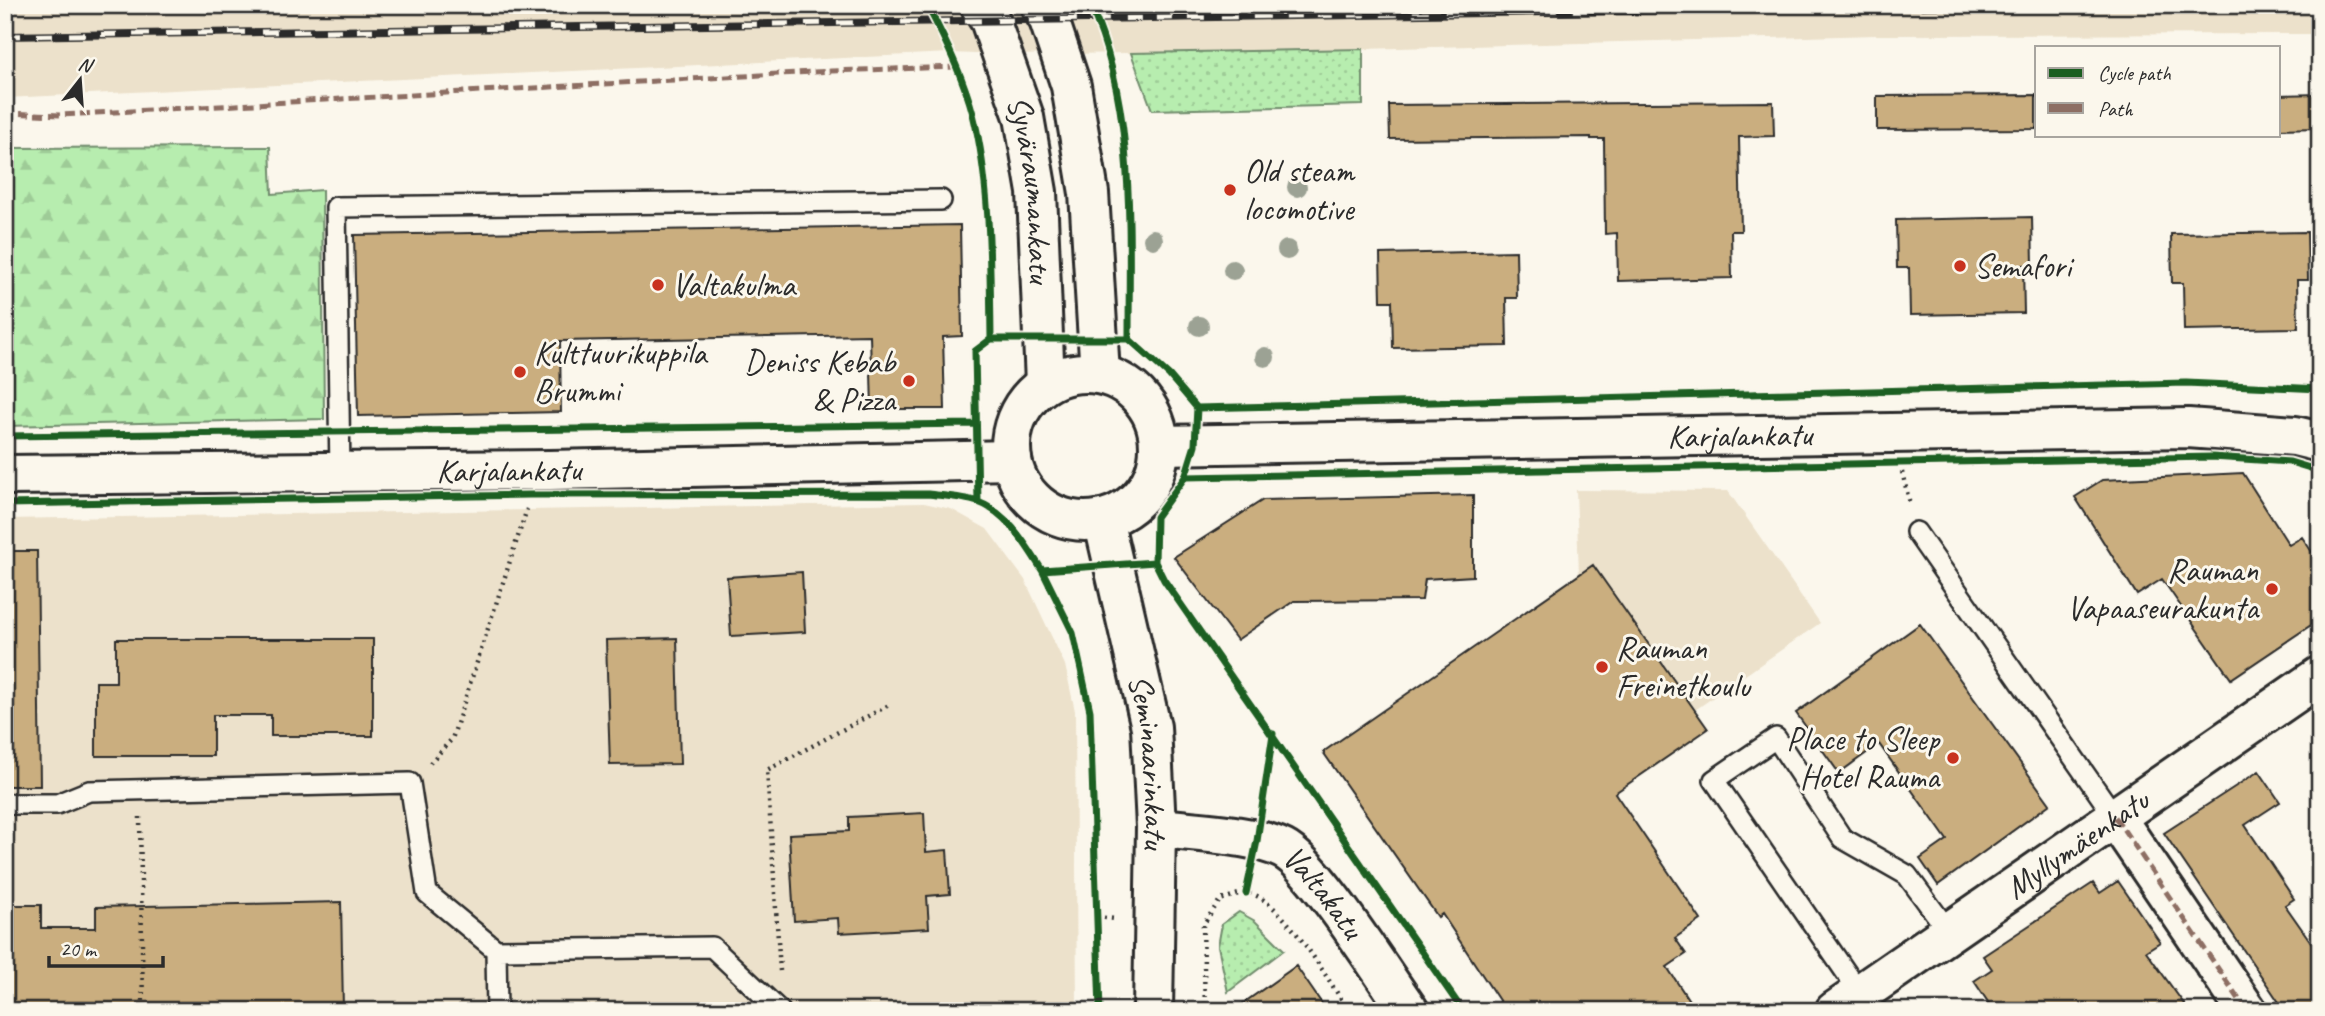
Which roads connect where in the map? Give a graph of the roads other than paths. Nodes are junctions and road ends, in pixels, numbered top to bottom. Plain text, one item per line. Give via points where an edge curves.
1 (980, 5) edge
2 (1040, 5) edge
3 (941, 200) dead end
4 (1100, 374) junction
5 (1045, 384) junction
6 (2320, 442) edge
7 (1160, 445) junction
8 (1012, 460) junction
9 (340, 472) junction
10 (5, 475) edge
11 (1103, 519) junction
12 (1916, 532) road end
13 (2320, 676) edge
14 (5, 804) edge
15 (2115, 817) junction
16 (1156, 827) junction
17 (1949, 932) junction
18 (496, 950) junction
19 (1848, 1002) edge
20 (497, 1011) edge
21 (780, 1011) edge
22 (1153, 1011) edge
23 (1409, 1011) edge
24 (2246, 1011) edge

1 - 5 main road, Syväraumankatu via 990,20 1024,117 1037,192
2 - 4 main road, Syväraumankatu via 1071,86 1089,193
3 - 9 lane via 336,206
4 - 5 main road via 1063,376
4 - 7 main road via 1129,387 1145,402
5 - 8 main road via 1017,417
6 - 7 main road, Karjalankatu via 2188,428
7 - 11 main road via 1155,472 1142,495 1122,512
8 - 9 main road, Karjalankatu
8 - 11 main road via 1031,499 1052,513 1078,521
9 - 10 main road, Karjalankatu
11 - 16 main road, Seminaarinkatu via 1151,727
12 - 15 lane
13 - 15 main road, Myllymäenkatu
14 - 18 lane via 57,804 89,791 139,788 410,783 428,894
15 - 17 main road, Myllymäenkatu
15 - 24 main road
16 - 22 main road, Seminaarinkatu
16 - 23 main road, Valtakatu via 1257,841 1285,850 1314,877
17 - 19 main road, Myllymäenkatu
17 - 19 lane via 1907,875 1842,838 1776,738 1714,780
18 - 20 lane
18 - 21 lane via 712,947

